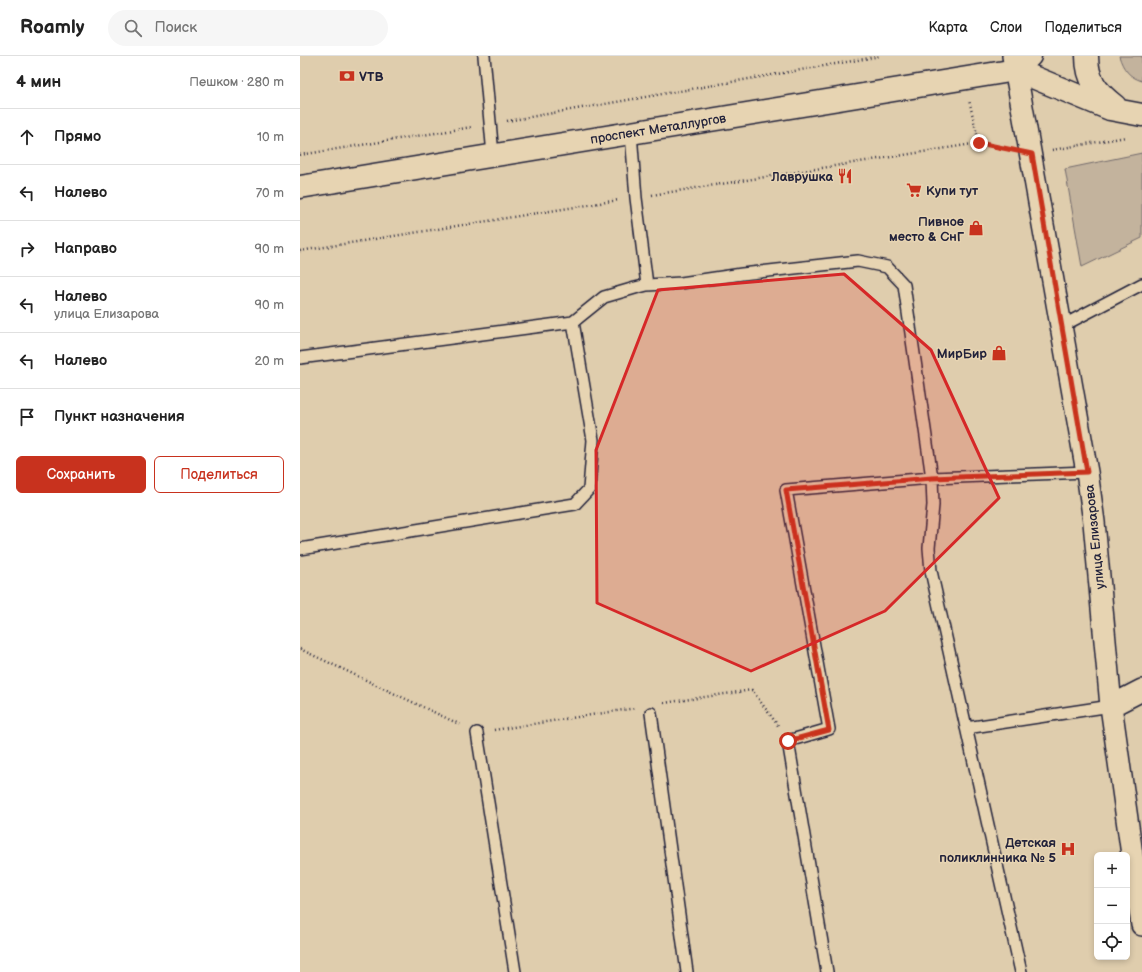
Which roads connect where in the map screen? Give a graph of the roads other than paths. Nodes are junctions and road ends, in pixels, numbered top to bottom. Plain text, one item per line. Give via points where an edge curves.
1 (484, 56) edge
2 (1087, 56) edge
3 (1020, 61) edge
4 (1140, 115) edge
5 (631, 133) junction
6 (493, 155) junction
7 (300, 187) edge
8 (1142, 284) edge
9 (647, 285) junction
10 (573, 322) junction
11 (1062, 326) junction
12 (300, 358) edge
13 (1087, 472) junction
14 (932, 478) junction
15 (300, 549) edge
16 (1142, 690) edge
17 (1111, 706) junction
18 (646, 710) road end
19 (966, 728) junction
20 (477, 733) road end
21 (1142, 926) edge
22 (515, 972) edge
23 (687, 972) edge
24 (827, 972) edge
25 (1021, 972) edge

1 - 6 lane
2 - 4 street via 1087,65 1094,85 1102,96 1118,109
3 - 4 street via 1110,109
3 - 5 street, проспект Металлургов via 964,78
3 - 11 street, улица Елизарова via 1032,154
5 - 6 street, проспект Металлургов
5 - 9 lane
6 - 7 street, проспект Металлургов
8 - 11 lane
9 - 10 lane via 604,297
9 - 14 lane via 858,261 887,267 904,286
10 - 12 lane
10 - 15 lane via 593,440 589,489 575,504
11 - 13 street, улица Елизарова
13 - 14 lane
13 - 17 street, улица Елизарова
14 - 19 lane via 933,505 929,548 931,571
14 - 24 lane via 786,490 829,730 788,741
16 - 17 street
17 - 19 lane
17 - 21 street, улица Елизарова
18 - 23 lane
19 - 25 lane
20 - 22 lane

